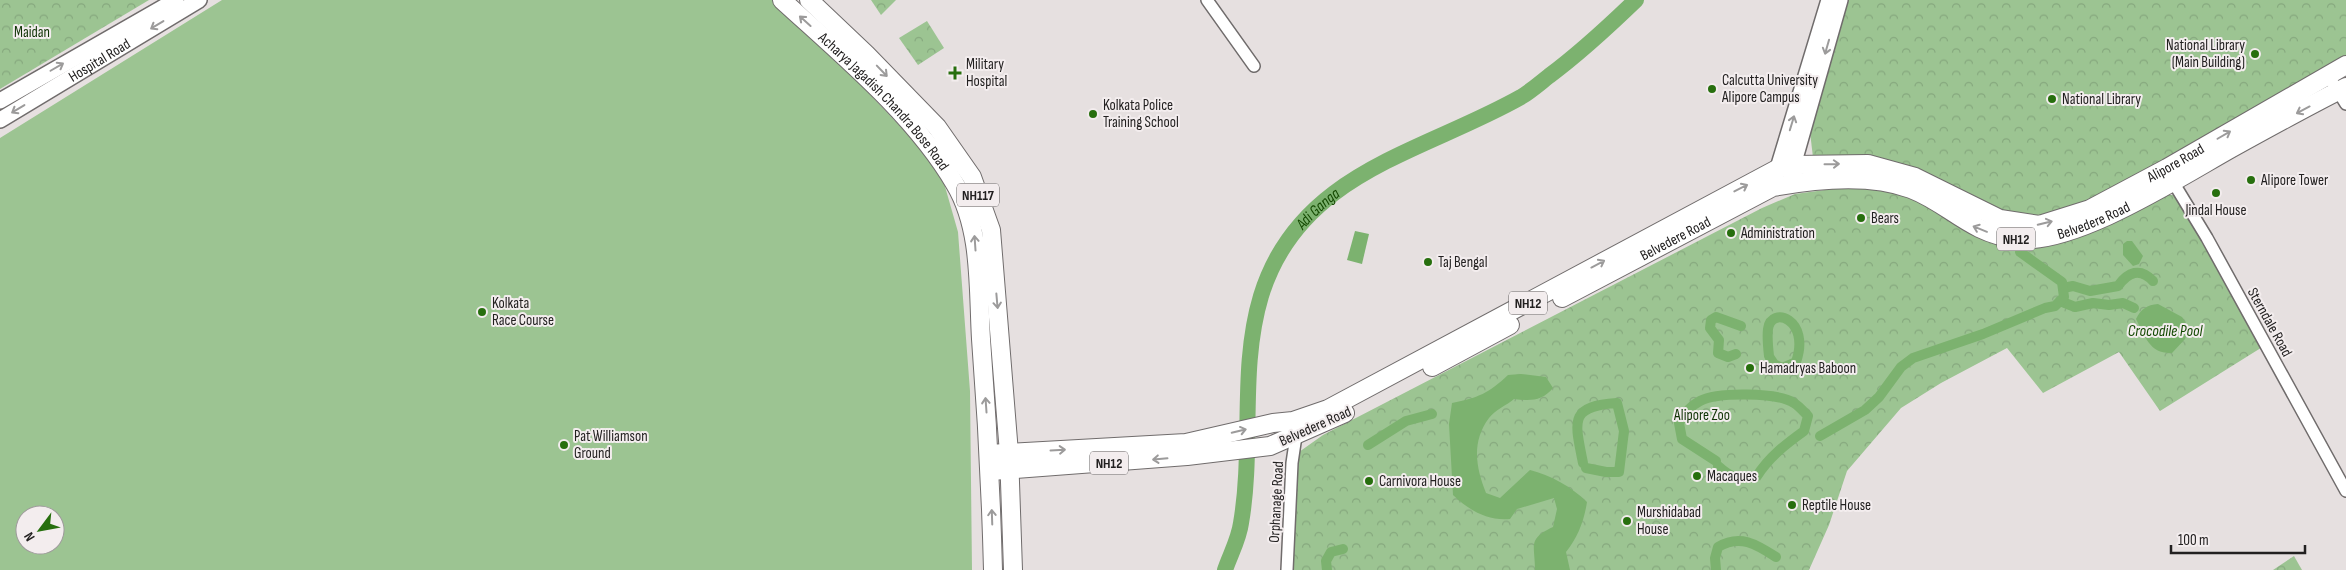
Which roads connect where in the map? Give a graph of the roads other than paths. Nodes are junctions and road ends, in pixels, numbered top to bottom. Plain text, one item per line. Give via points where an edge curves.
1 (176, 0) edge
2 (199, 0) edge
3 (782, 0) edge
4 (809, 0) edge
5 (1206, 0) edge
6 (1829, 0) edge
7 (1840, 0) edge
8 (860, 60) junction
9 (1254, 66) dead end
10 (2346, 66) edge
11 (2328, 75) junction
12 (2344, 94) edge
13 (0, 101) edge
14 (0, 120) edge
15 (1795, 165) junction
16 (1777, 169) junction
17 (2169, 175) junction
18 (1794, 183) junction
19 (1773, 187) junction
20 (1296, 436) junction
21 (1207, 446) junction
22 (989, 454) junction
23 (1009, 462) junction
24 (991, 471) junction
25 (2346, 492) edge
26 (994, 570) edge
27 (1013, 570) edge
28 (1287, 570) edge

13 -> 1 main road, Hospital Road
2 -> 14 main road, Hospital Road
8 -> 3 highway, Acharya Jagadish Chandra Bose Road
4 - 8 highway, Acharya Jagadish Chandra Bose Road / NH117
5 - 9 street
16 -> 6 main road
7 -> 15 main road
22 -> 8 highway, Acharya Jagadish Chandra Bose Road via 974,233 956,185
8 -> 23 highway, Acharya Jagadish Chandra Bose Road / NH117 via 937,127 972,177 991,230
10 - 11 highway, Alipore Road / NH12
11 - 12 street
17 -> 11 highway, Alipore Road / NH12
12 -> 17 highway, Belvedere Road / NH12
15 - 16 highway, Belvedere Road / NH12
15 -> 17 highway, Alipore Road / NH12 via 1868,164 1914,178 2000,219 2039,225
15 - 18 main road
16 - 19 main road
21 -> 16 highway, Belvedere Road / NH12 via 1273,423 1328,409
17 -> 18 highway, Belvedere Road / NH12 via 2066,234 2036,240 1995,234 1973,226 1912,189 1885,182 1860,179
17 - 25 street, Sterndale Road
18 - 19 highway, Belvedere Road / NH12
19 - 20 highway, Belvedere Road / NH12
20 - 21 highway, Belvedere Road / NH12 via 1270,446
20 - 28 street, Orphanage Road
21 - 23 highway, Belvedere Road / NH12 via 1186,443
22 - 23 highway, Belvedere Road / NH12
22 - 24 highway, Acharya Jagadish Chandra Bose Road
23 - 24 highway, Belvedere Road / NH12
23 - 27 highway, Acharya Jagadish Chandra Bose Road
26 -> 24 highway, Acharya Jagadish Chandra Bose Road

